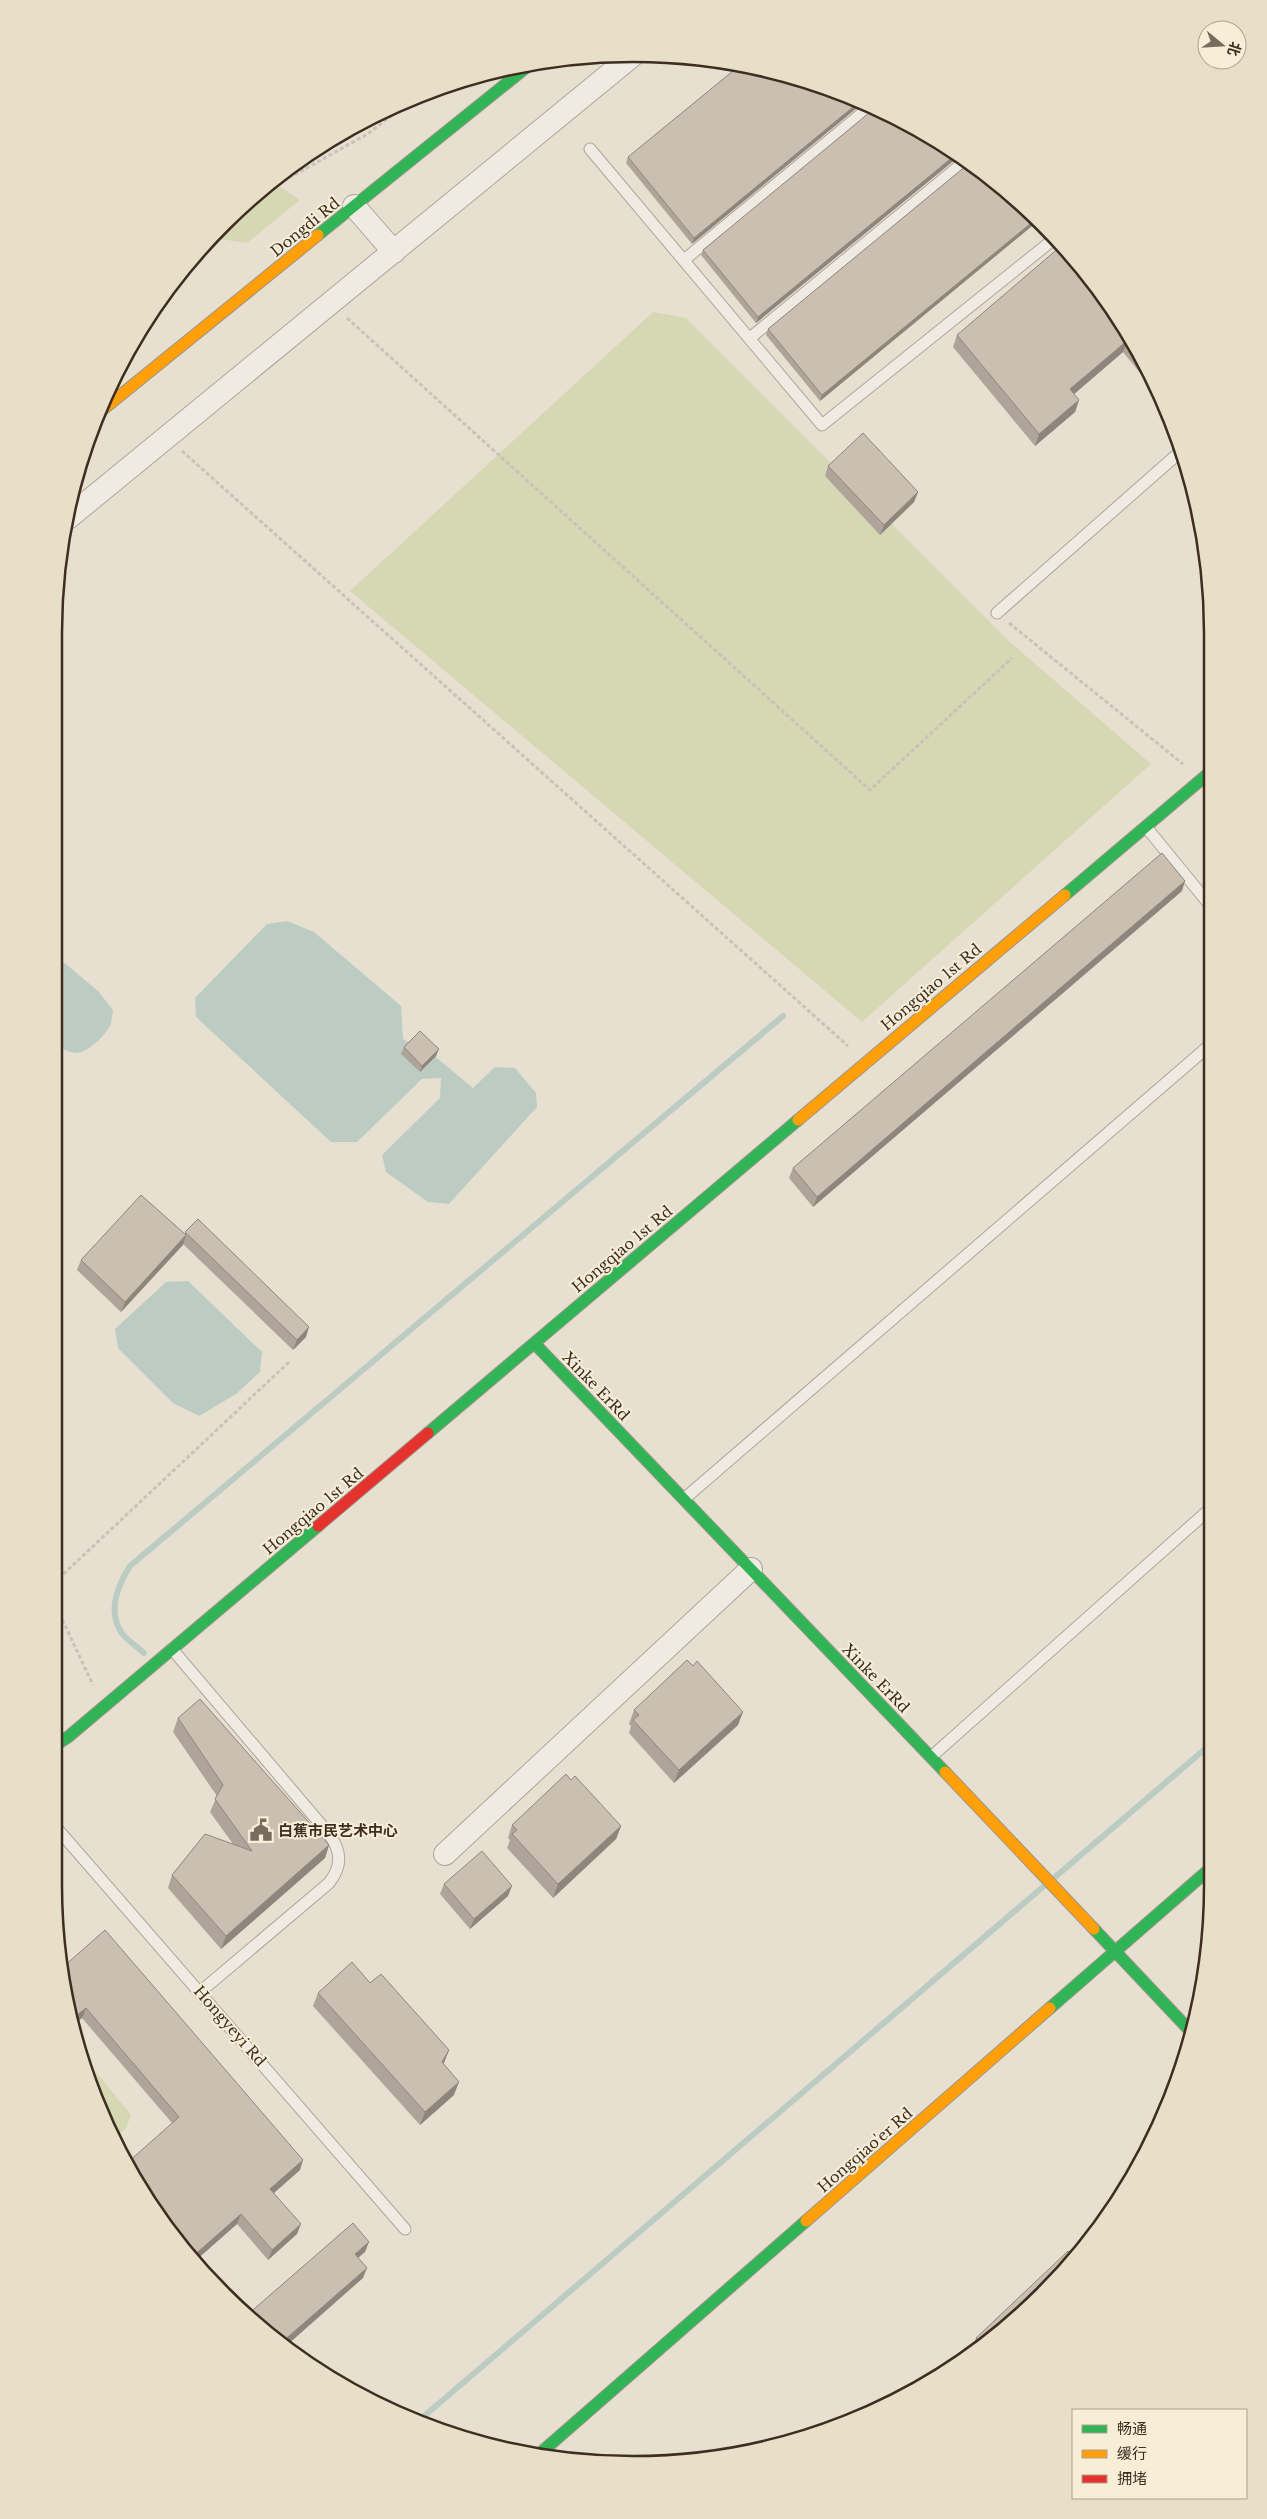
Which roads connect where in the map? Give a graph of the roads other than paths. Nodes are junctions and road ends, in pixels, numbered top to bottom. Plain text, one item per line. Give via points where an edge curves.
1 (624, 63) edge
2 (518, 74) edge
3 (864, 111) edge
4 (590, 149) dead end
5 (959, 165) edge
6 (354, 206) junction
7 (1049, 243) edge
8 (394, 252) junction
9 (684, 260) junction
10 (750, 338) junction
11 (112, 402) edge
12 (1176, 456) edge
13 (76, 512) edge
14 (997, 613) road end
15 (1204, 777) edge
16 (1146, 828) junction
17 (1204, 898) edge
18 (1204, 1050) edge
19 (535, 1344) junction
20 (684, 1499) junction
21 (1204, 1514) edge
22 (751, 1570) junction
23 (172, 1649) junction
24 (62, 1740) edge
25 (931, 1757) junction
26 (62, 1834) edge
27 (445, 1854) dead end
28 (1204, 1873) edge
29 (1115, 1951) junction
30 (200, 1992) junction
31 (1186, 2027) edge
32 (405, 2229) dead end
33 (544, 2450) edge

1 - 8 street
2 - 6 street, Dongdi Rd
3 - 9 lane
4 - 9 lane
5 - 10 lane
6 - 8 street
6 - 11 street, Dongdi Rd
7 - 10 lane via 822,425
8 - 13 street
9 - 10 lane
12 - 14 lane
15 - 16 street, Hongqiao 1st Rd
16 - 17 lane
16 - 19 street, Hongqiao 1st Rd via 865,1062
18 - 20 lane
19 - 20 street, Xinke ErRd
19 - 23 street, Hongqiao 1st Rd
20 - 22 street, Xinke ErRd
21 - 25 lane
22 - 25 street, Xinke ErRd
22 - 27 street
23 - 24 street, Hongqiao 1st Rd
23 - 30 lane via 330,1834 340,1853 336,1873 329,1883
25 - 29 street, Xinke ErRd
26 - 30 lane, Hongyeyi Rd
28 - 29 street, Hongqiao'er Rd
29 - 31 street, Xinke ErRd
29 - 33 street, Hongqiao'er Rd
30 - 32 lane, Hongyeyi Rd

